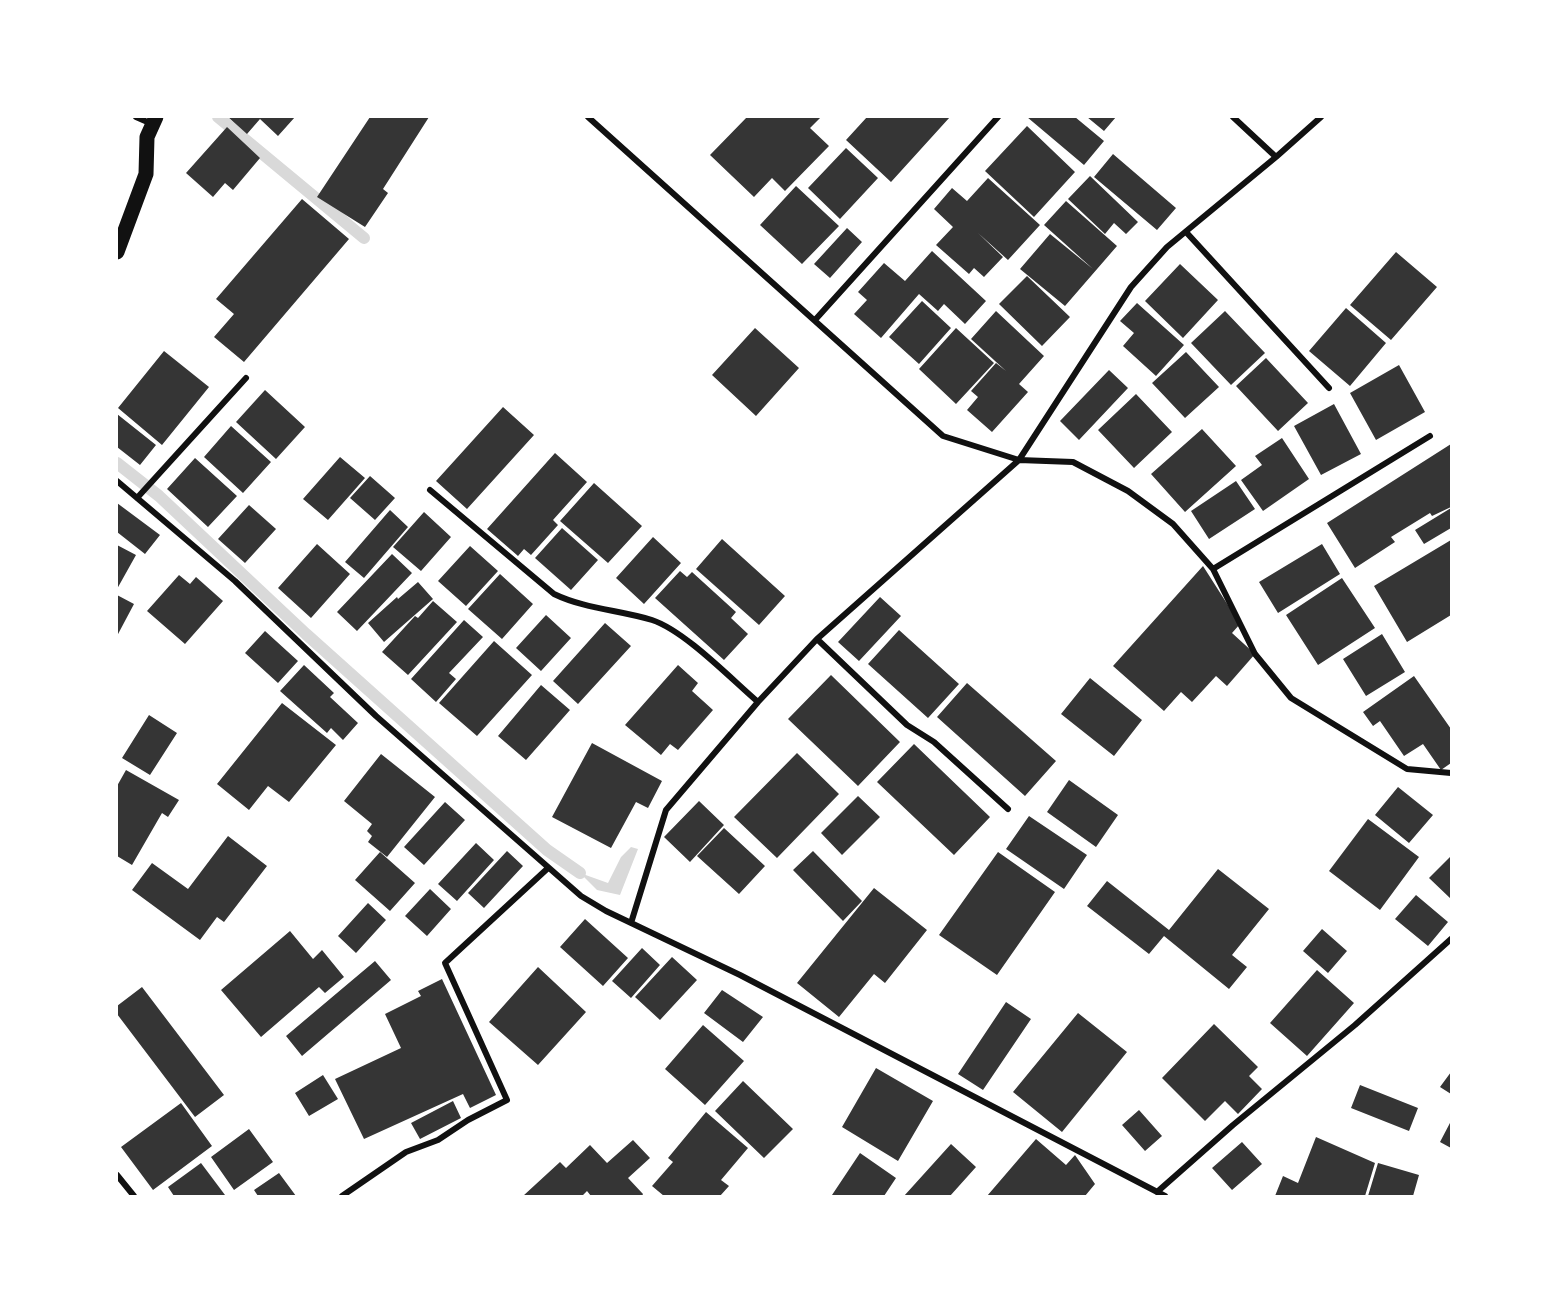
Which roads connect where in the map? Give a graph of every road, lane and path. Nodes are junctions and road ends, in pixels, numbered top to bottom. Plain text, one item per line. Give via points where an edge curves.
1 (136, 117) edge
2 (588, 117) edge
3 (998, 117) edge
4 (1233, 117) edge
5 (1321, 117) edge
6 (154, 121) edge
7 (1276, 157) junction
8 (1186, 232) junction
9 (117, 252) edge
10 (815, 320) junction
11 (246, 378) dead end
12 (1329, 388) dead end
13 (1430, 436) dead end
14 (1019, 460) junction
15 (117, 481) edge
16 (430, 490) dead end
17 (137, 498) junction
18 (1213, 569) junction
19 (817, 639) junction
20 (758, 702) junction
21 (1451, 773) edge
22 (1008, 808) dead end
23 (547, 869) junction
24 (631, 923) junction
25 (1451, 939) edge
26 (117, 1175) edge
27 (1157, 1194) edge
28 (134, 1196) edge
29 (342, 1196) edge
30 (1165, 1196) edge

1 - 6 street
2 - 10 street
3 - 10 street
4 - 7 street
5 - 7 street
6 - 9 main road via 147,137 146,174
7 - 8 street
8 - 12 street
8 - 14 street via 1131,287
10 - 14 street via 943,436
11 - 17 street
13 - 18 street
14 - 18 street via 1073,462 1128,491 1173,524
14 - 19 street
15 - 17 street
16 - 20 street via 554,594 669,627
17 - 23 street via 235,580 376,716
18 - 21 street via 1255,654 1291,698 1407,769
19 - 20 street
19 - 22 street via 907,725 934,742
20 - 24 street via 666,810
23 - 24 street via 581,896
23 - 29 street via 445,963 507,1100 438,1140 406,1152
24 - 27 street via 740,975
25 - 27 street
26 - 28 street
27 - 30 street

